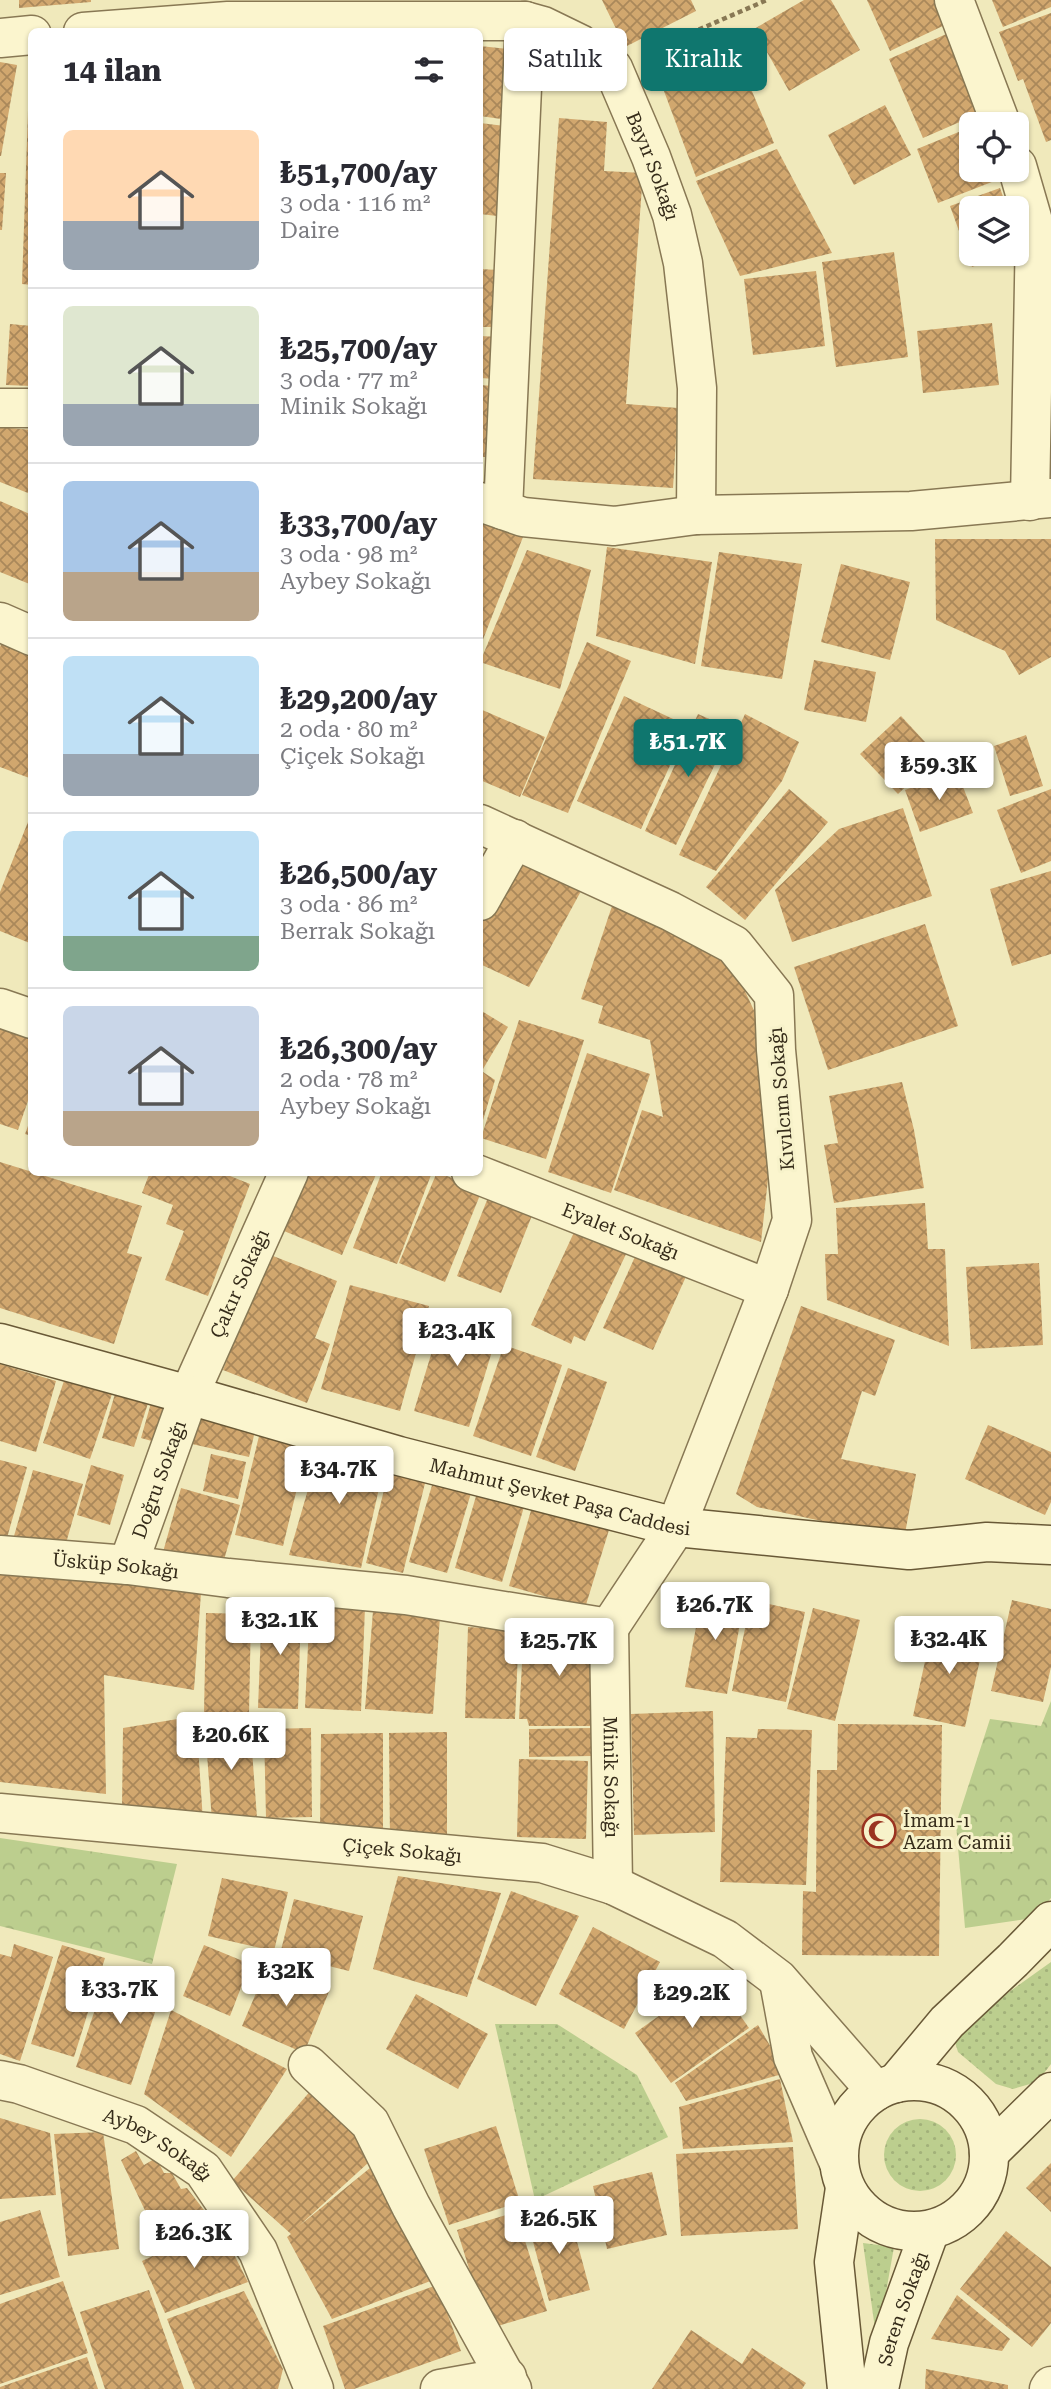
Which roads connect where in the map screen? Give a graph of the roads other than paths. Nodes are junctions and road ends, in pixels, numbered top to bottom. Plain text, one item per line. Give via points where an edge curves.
1 (954, 0) edge
2 (122, 14) edge
3 (322, 18) edge
4 (525, 21) junction
5 (92, 28) edge
6 (28, 35) edge
7 (0, 38) edge
8 (996, 112) edge
9 (1021, 182) edge
10 (0, 408) edge
11 (28, 408) edge
12 (1040, 499) edge
13 (491, 506) edge
14 (696, 515) junction
15 (0, 622) edge
16 (28, 634) edge
17 (483, 825) edge
18 (514, 839) junction
19 (483, 896) edge
20 (0, 1007) edge
21 (28, 1018) edge
22 (287, 1176) edge
23 (481, 1176) edge
24 (769, 1289) junction
25 (0, 1343) edge
26 (189, 1395) junction
27 (676, 1527) junction
28 (1051, 1545) edge
29 (0, 1555) edge
30 (128, 1565) junction
31 (609, 1628) junction
32 (0, 1814) edge
33 (613, 1885) junction
34 (1051, 1921) edge
35 (778, 1979) junction
36 (308, 2065) dead end
37 (0, 2080) edge
38 (886, 2087) junction
39 (1051, 2092) edge
40 (989, 2153) junction
41 (842, 2175) junction
42 (930, 2230) junction
43 (510, 2383) edge
44 (314, 2389) edge
45 (440, 2389) edge
46 (848, 2389) edge
47 (879, 2389) edge

1 - 8 street
2 - 3 street via 228,20
2 - 5 street
3 - 4 street
4 - 13 street
4 - 14 street, Bayır Sokağı via 580,44 613,68 672,215 683,263 697,388
6 - 7 street
9 - 12 street via 1034,228
10 - 11 street
12 - 14 street via 911,511
13 - 14 street via 523,517 614,526
15 - 16 street
17 - 18 street, Kıvılcım Sokağı
18 - 19 street
18 - 24 street, Kıvılcım Sokağı via 734,945 774,995 792,1220
20 - 21 street
22 - 26 street, Çakır Sokağı
23 - 24 street, Eyalet Sokağı
24 - 27 street, Kıvılcım Sokağı
25 - 26 street, Mahmut Şevket Paşa Caddesi
26 - 27 street, Mahmut Şevket Paşa Caddesi via 399,1457
26 - 30 street, Doğru Sokağı
27 - 28 street, Mahmut Şevket Paşa Caddesi via 909,1550 987,1542
27 - 31 street
29 - 30 street, Üsküp Sokağı
30 - 31 street, Üsküp Sokağı via 406,1595
31 - 33 street, Minik Sokağı
32 - 33 street, Çiçek Sokağı via 541,1863
33 - 35 street, Çiçek Sokağı via 725,1939
34 - 38 street
35 - 38 street, Çiçek Sokağı
35 - 41 street via 793,2057
36 - 43 street via 370,2123
37 - 44 street, Aybey Sokağı via 136,2124 203,2170 258,2252
38 - 40 street, Seren Sokağı via 918,2081 940,2085 960,2096 985,2131
38 - 41 street via 859,2104 847,2121 840,2141
39 - 40 street
40 - 42 street, Seren Sokağı via 980,2194 950,2223
41 - 42 street, Seren Sokağı via 860,2209 880,2224 904,2231
41 - 46 street via 834,2262
42 - 47 street, Seren Sokağı via 889,2343
43 - 45 street

